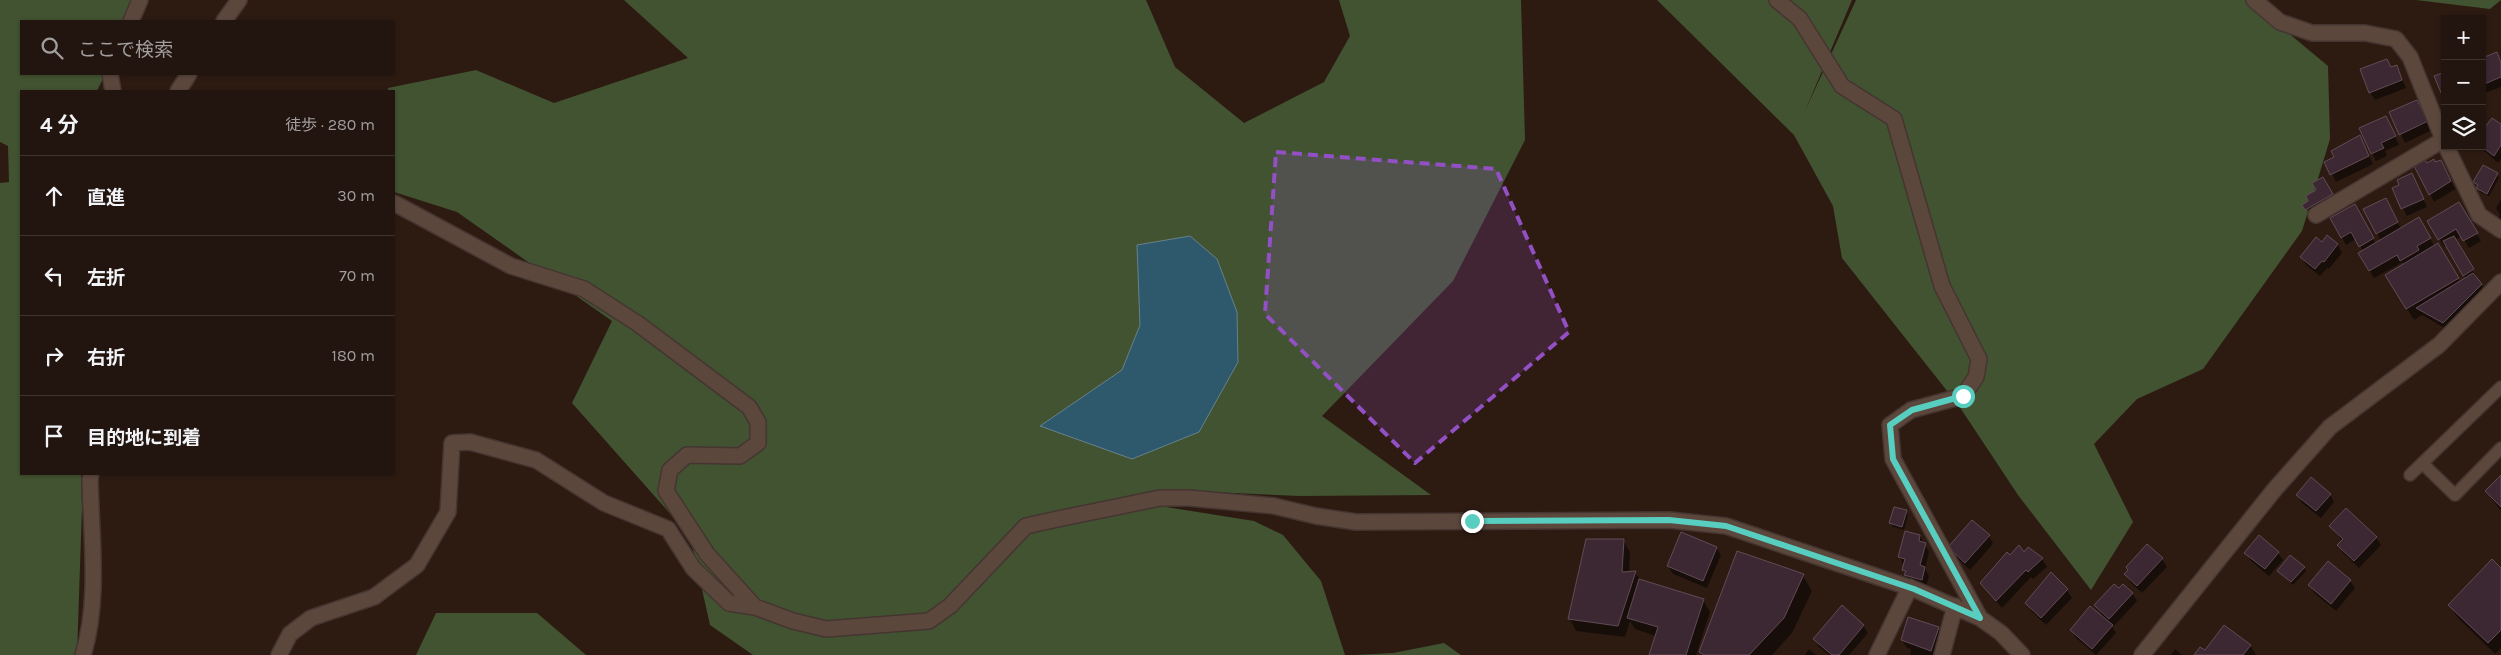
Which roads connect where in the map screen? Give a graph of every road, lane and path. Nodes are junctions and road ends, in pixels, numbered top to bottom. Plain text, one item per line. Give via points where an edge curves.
1 (140, 0) edge
2 (239, 0) edge
3 (1777, 0) edge
4 (2254, 0) edge
5 (131, 20) edge
6 (225, 20) edge
7 (110, 75) edge
8 (188, 75) edge
9 (113, 90) edge
10 (179, 90) edge
11 (2441, 133) edge
12 (2441, 145) edge
13 (2448, 150) edge
14 (395, 204) edge
15 (2316, 215) dead end
16 (2501, 230) edge
17 (2501, 282) edge
18 (2501, 387) edge
19 (2501, 448) edge
20 (2422, 463) junction
21 (91, 475) edge
22 (2410, 475) dead end
23 (1910, 587) junction
24 (1955, 606) junction
25 (755, 607) junction
26 (1980, 618) junction
27 (83, 655) edge
28 (280, 655) edge
29 (1877, 655) edge
30 (1942, 655) edge
31 (2022, 655) edge
32 (2142, 655) edge

1 - 5 street
2 - 6 street
3 - 26 street via 1800,19 1842,86 1894,119 1942,286 1979,359 1976,377 1963,396 1912,410 1890,425 1893,459
4 - 11 street via 2280,22 2312,33 2365,33 2396,39 2410,57
7 - 9 street
8 - 10 street
12 - 15 street
13 - 16 street via 2479,215
14 - 25 street via 511,266 584,289 637,323 749,407 758,422 758,444 740,456 687,455 670,470 666,490 707,554
17 - 32 street via 2439,345 2330,427 2275,489
18 - 20 lane
19 - 20 lane via 2455,496
20 - 22 lane
21 - 27 street via 92,586 90,632
23 - 24 street
23 - 25 street via 1726,526 1669,520 1356,522 1274,506 1160,498 1026,526 950,606 929,621 826,629
23 - 29 street
24 - 26 street
24 - 30 street
25 - 28 street via 729,603 693,568 668,529 604,503 536,460 470,442 452,442 448,512 417,565 374,596 311,618 290,634
26 - 31 street via 2001,633

